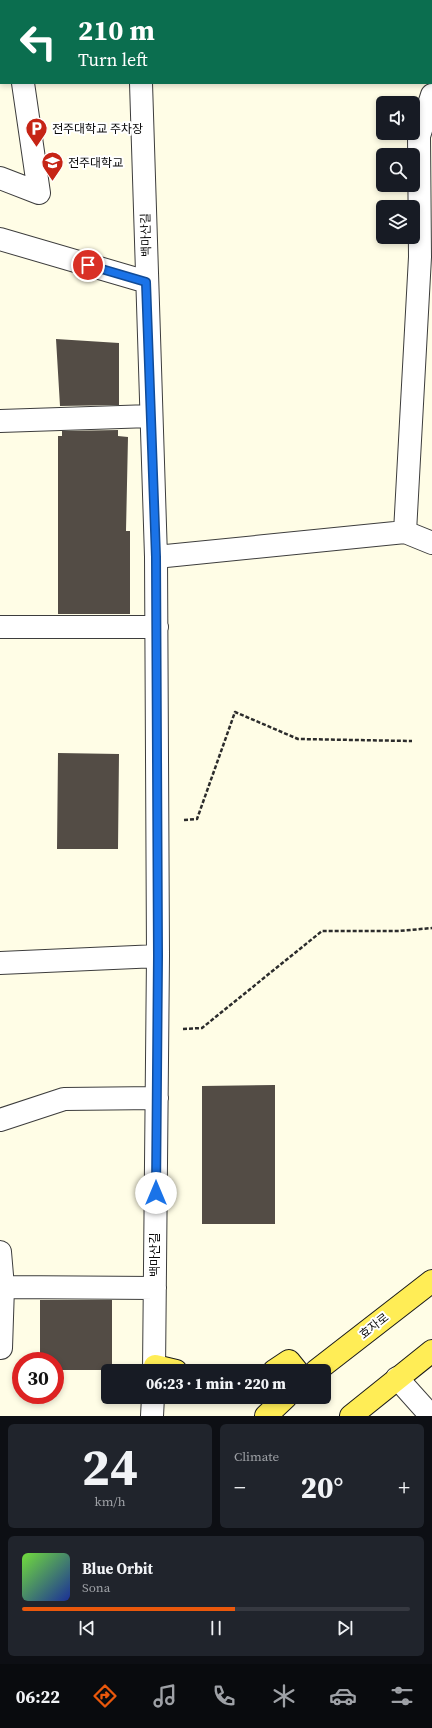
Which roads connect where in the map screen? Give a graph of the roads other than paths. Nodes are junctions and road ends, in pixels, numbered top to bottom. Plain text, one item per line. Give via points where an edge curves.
1 (23, 84) edge
2 (141, 84) edge
3 (432, 95) edge
4 (0, 178) edge
5 (0, 239) edge
6 (146, 282) junction
7 (151, 416) junction
8 (0, 420) edge
9 (405, 532) junction
10 (432, 543) edge
11 (156, 557) junction
12 (0, 627) edge
13 (157, 627) junction
14 (158, 956) junction
15 (0, 963) edge
16 (157, 1098) junction
17 (0, 1120) edge
18 (0, 1252) edge
19 (432, 1281) edge
20 (3, 1287) junction
21 (155, 1288) junction
22 (1, 1348) dead end
23 (432, 1351) edge
24 (154, 1364) edge
25 (325, 1364) edge
26 (398, 1378) junction
27 (153, 1404) edge
28 (279, 1404) edge
29 (152, 1416) edge
30 (266, 1416) edge
31 (351, 1416) edge
32 (431, 1416) edge

1 - 4 street via 39,194
2 - 6 street, 백마산길
3 - 9 street via 419,136 420,257
5 - 6 street
6 - 7 street, 백마산길
7 - 8 street
7 - 11 street, 백마산길
9 - 10 street
9 - 11 street
11 - 13 street, 백마산길
12 - 13 street
13 - 14 street, 백마산길
14 - 15 street
14 - 16 street, 백마산길
16 - 17 street via 64,1099
16 - 21 street, 백마산길
18 - 20 street
19 - 25 main road, 효자로
20 - 21 street
20 - 22 street
21 - 24 street, 백마산길
23 - 26 main road
26 - 31 main road
26 - 32 street
27 - 29 street
28 - 30 main road

